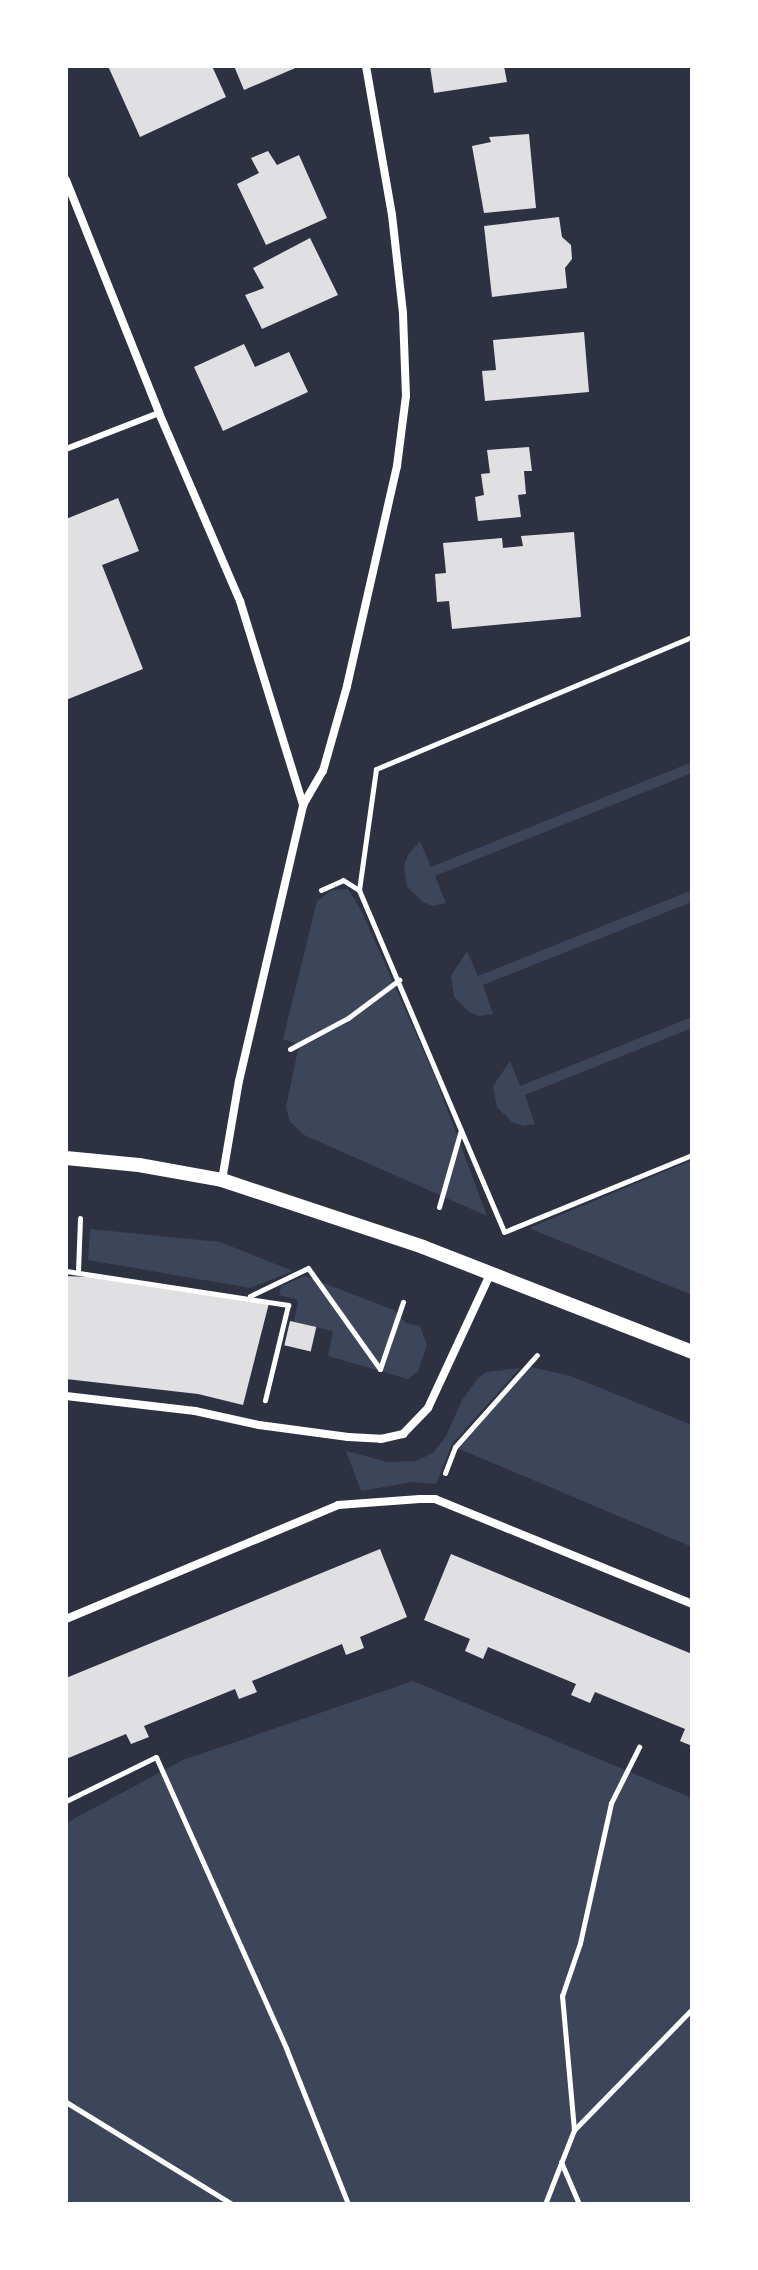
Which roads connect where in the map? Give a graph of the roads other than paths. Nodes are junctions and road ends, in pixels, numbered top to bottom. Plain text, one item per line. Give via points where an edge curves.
1 (366, 66) edge
2 (66, 180) edge
3 (159, 413) junction
4 (66, 449) edge
5 (303, 805) junction
6 (66, 1158) edge
7 (222, 1180) junction
8 (491, 1272) junction
9 (692, 1352) edge
10 (66, 1396) edge
11 (692, 1604) edge
12 (66, 1619) edge

1 - 5 street via 395,243 406,396 397,466 347,686 323,771
2 - 3 street
3 - 4 lane
3 - 5 street via 240,601
5 - 7 street via 239,1081
6 - 7 street
7 - 8 street
8 - 9 street
8 - 10 street via 445,1374 416,1424 403,1434 348,1437
11 - 12 street via 435,1499 338,1505

